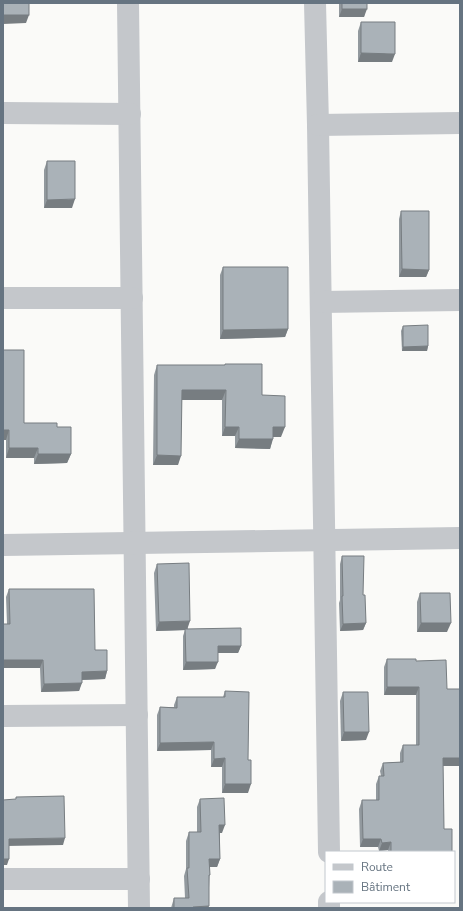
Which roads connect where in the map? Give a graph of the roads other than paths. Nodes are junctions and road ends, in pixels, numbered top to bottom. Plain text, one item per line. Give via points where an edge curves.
1 (128, 3) edge
2 (315, 3) edge
3 (3, 113) edge
4 (130, 114) junction
5 (460, 123) edge
6 (318, 125) junction
7 (3, 298) edge
8 (132, 298) junction
9 (460, 300) edge
10 (321, 302) junction
11 (460, 538) edge
12 (325, 540) junction
13 (135, 543) junction
14 (3, 545) edge
15 (137, 715) junction
16 (3, 716) edge
17 (329, 851) edge
18 (3, 879) edge
19 (139, 879) junction
20 (139, 908) edge

1 - 4 street
2 - 6 street
3 - 4 street
4 - 8 street
5 - 6 street
6 - 10 street
7 - 8 street
8 - 13 street
9 - 10 street
10 - 12 street
11 - 12 street
12 - 13 street
12 - 17 street
13 - 14 street
13 - 15 street
15 - 16 street
15 - 19 street
18 - 19 street
19 - 20 street

